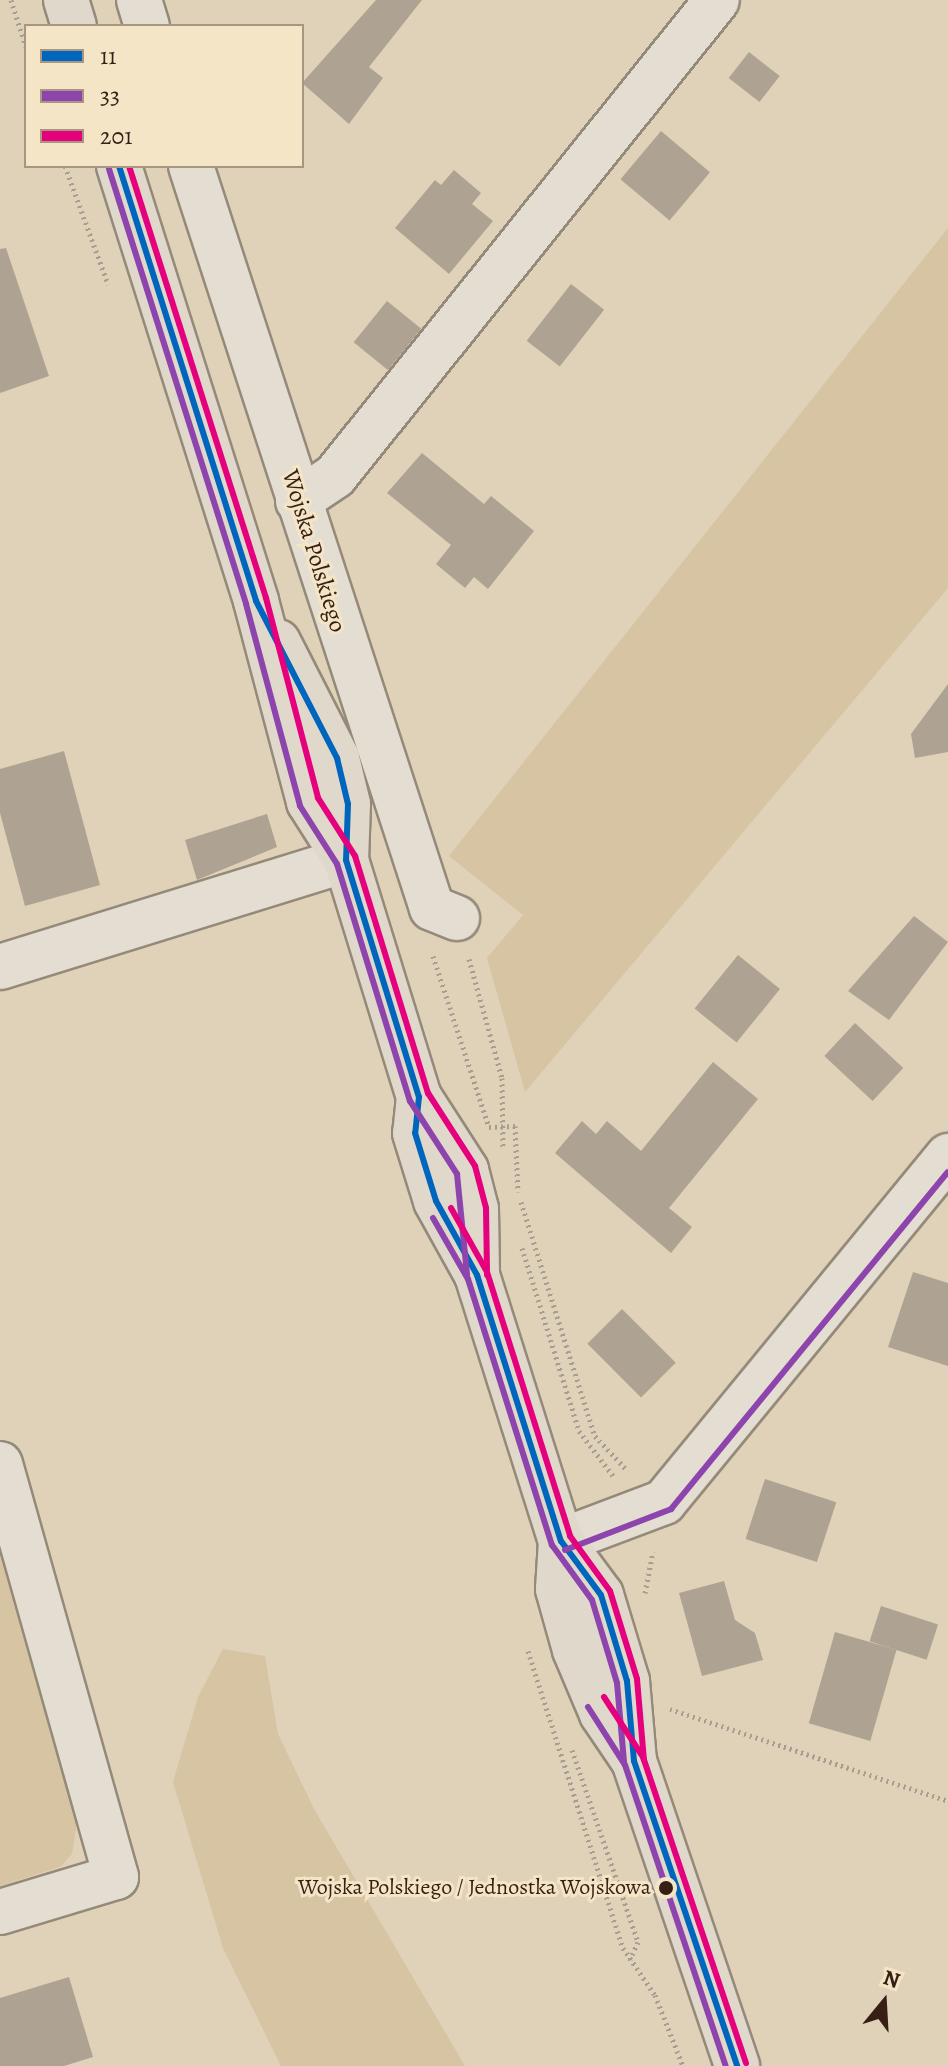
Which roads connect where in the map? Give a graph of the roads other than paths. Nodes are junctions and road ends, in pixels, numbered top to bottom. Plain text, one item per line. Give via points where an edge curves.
1 (66, 0) edge
2 (139, 0) edge
3 (717, 0) edge
4 (73, 24) edge
5 (146, 24) edge
6 (120, 168) edge
7 (192, 168) edge
8 (298, 501) junction
9 (346, 860) junction
10 (457, 918) dead end
11 (0, 967) edge
12 (948, 1156) edge
13 (0, 1464) edge
14 (561, 1541) junction
15 (0, 1912) edge
16 (737, 2066) edge

1 - 4 main road
2 - 5 street
3 - 8 street via 335,476
6 - 9 main road via 256,601 309,802
7 - 8 street, Wojska Polskiego
8 - 10 street, Wojska Polskiego via 432,908
9 - 11 street
9 - 14 main road via 419,1097 415,1133 436,1201 477,1275
12 - 14 street via 672,1494 629,1520
13 - 15 street via 116,1877
14 - 16 main road via 558,1589 575,1650 602,1714 634,1761

